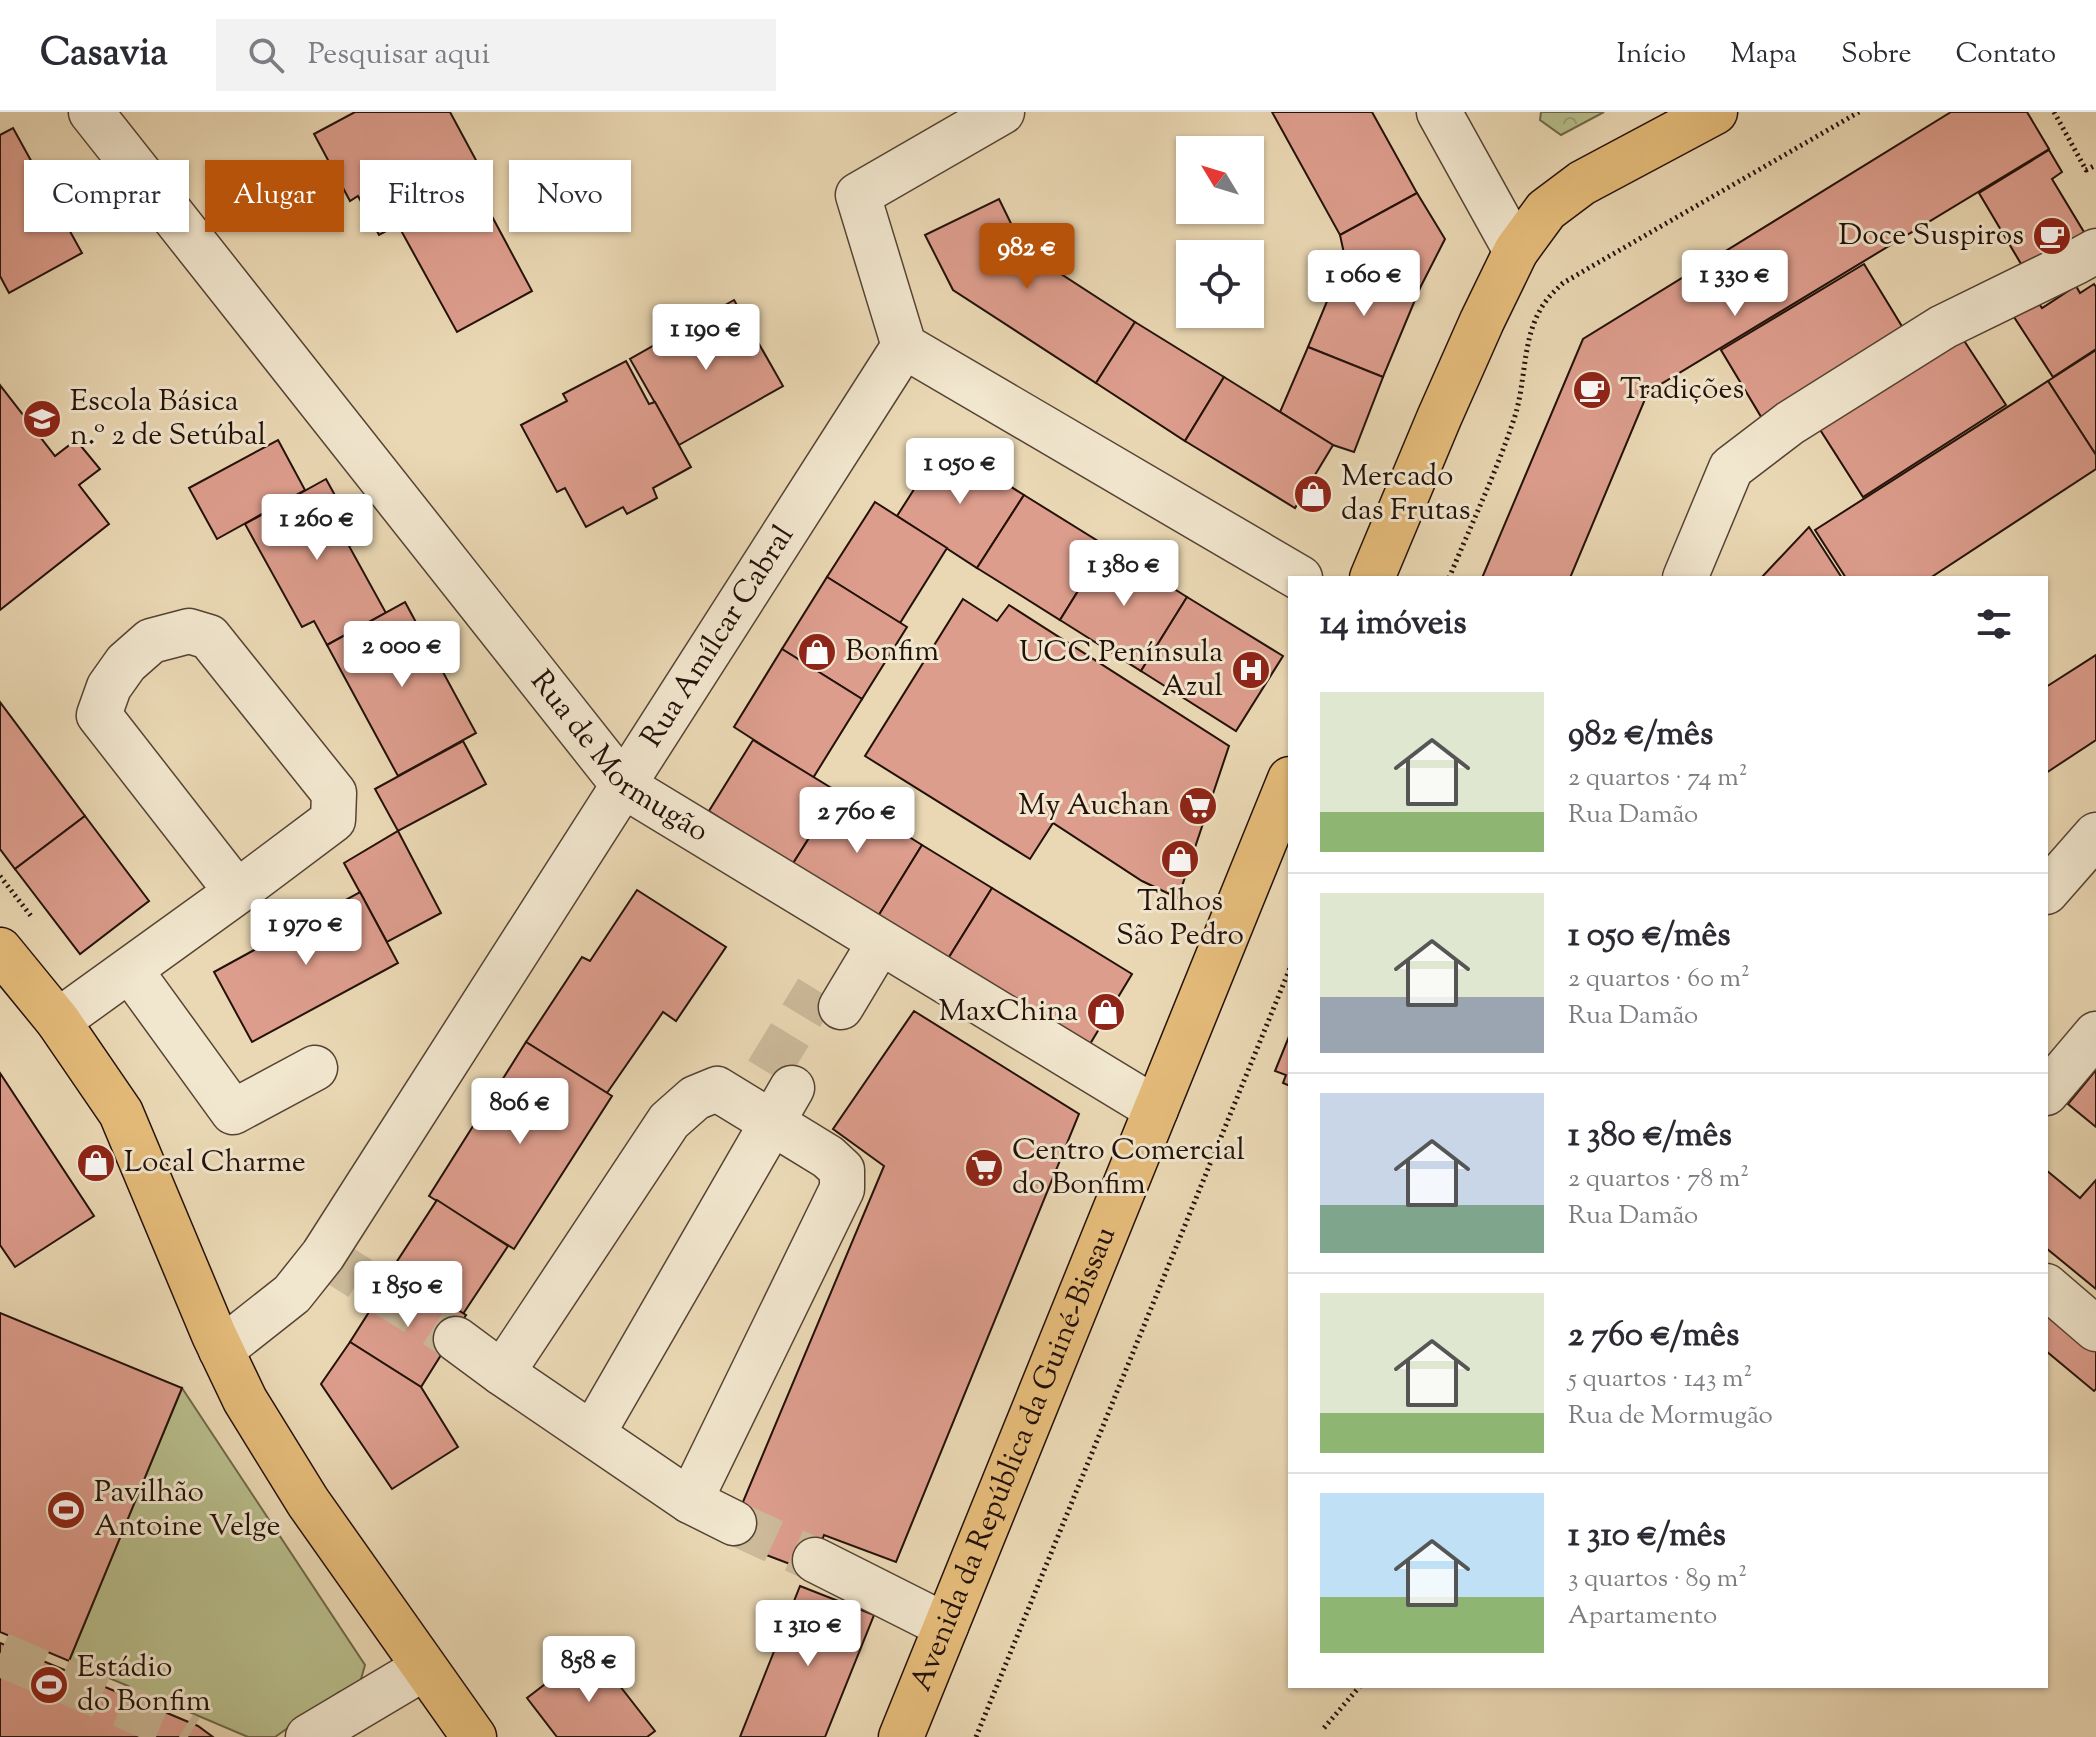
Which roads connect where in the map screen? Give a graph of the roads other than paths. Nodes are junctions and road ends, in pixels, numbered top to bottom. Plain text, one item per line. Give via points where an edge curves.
1 (91, 112) edge
2 (1002, 112) edge
3 (1439, 112) edge
4 (1715, 112) edge
5 (1516, 251) junction
6 (2096, 251) edge
7 (904, 346) junction
8 (1297, 576) edge
9 (1373, 576) edge
10 (1686, 576) edge
11 (1288, 784) edge
12 (624, 786) junction
13 (2096, 835) edge
14 (2048, 890) edge
15 (237, 892) junction
16 (868, 934) junction
17 (0, 950) edge
18 (130, 970) junction
19 (829, 999) tunnel mouth
20 (58, 1021) junction
21 (2096, 1034) edge
22 (315, 1068) dead end
23 (2048, 1091) edge
24 (769, 1098) junction
25 (1156, 1109) junction
26 (2048, 1288) edge
27 (2096, 1329) edge
28 (456, 1339) tunnel mouth
29 (221, 1350) junction
30 (502, 1373) junction
31 (593, 1433) junction
32 (690, 1501) junction
33 (734, 1523) tunnel mouth
34 (815, 1560) tunnel mouth
35 (946, 1626) junction
36 (424, 1668) junction
37 (308, 1737) edge
38 (474, 1737) edge
39 (901, 1737) edge

1 - 12 street, Rua de Mormugão
2 - 7 street via 858,195
3 - 5 street
4 - 5 main road via 1582,183 1546,210
5 - 9 main road
6 - 10 street via 1943,327 1790,423 1731,468
7 - 8 street
7 - 12 street, Rua Amílcar Cabral
11 - 25 main road, Avenida da República da Guiné-Bissau
12 - 16 street, Rua de Mormugão
12 - 29 street, Rua Amílcar Cabral via 323,1255 292,1294
13 - 14 street
15 - 15 street via 333,820 334,793 209,637 189,631 151,641 126,663 109,687 99,715
15 - 18 street
16 - 19 street
16 - 25 street, Rua de Mormugão
17 - 20 main road
18 - 20 street
18 - 22 street via 233,1112
20 - 29 main road via 121,1113
21 - 23 street
24 - 30 street via 717,1089 695,1098 669,1121
24 - 31 street
24 - 32 street via 842,1170 842,1189
25 - 35 main road, Avenida da República da Guiné-Bissau
26 - 27 street
28 - 30 street
29 - 36 main road via 245,1400 308,1502
30 - 31 street
31 - 32 street
32 - 33 street
34 - 35 street
35 - 39 main road, Avenida da República da Guiné-Bissau
36 - 37 street
36 - 38 main road

